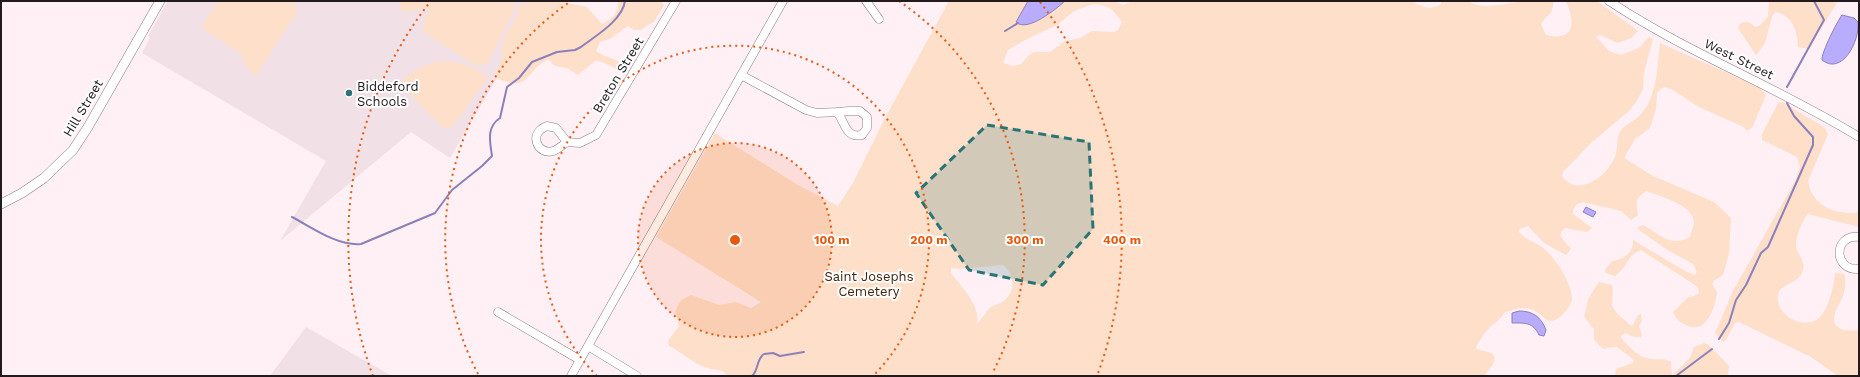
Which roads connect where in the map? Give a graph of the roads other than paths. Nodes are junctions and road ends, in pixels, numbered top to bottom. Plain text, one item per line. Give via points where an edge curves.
1 (160, 1) edge
2 (676, 1) edge
3 (783, 1) edge
4 (866, 1) edge
5 (1609, 1) edge
6 (878, 19) dead end
7 (741, 75) junction
8 (837, 112) dead end
9 (1859, 137) edge
10 (566, 142) dead end
11 (1, 204) edge
12 (1859, 237) edge
13 (1859, 269) edge
14 (498, 312) dead end
15 (588, 346) junction
16 (580, 360) junction
17 (571, 376) edge
18 (637, 376) edge

1 - 11 street, Hill Street via 73,150 44,178
2 - 10 street, Breton Street via 596,135 580,143
3 - 7 street
4 - 6 street
5 - 9 street, West Street via 1654,30 1791,98
7 - 8 street via 806,110
7 - 15 street
12 - 13 street via 1847,239 1839,252 1846,266
14 - 16 street
15 - 16 street
15 - 18 street
16 - 17 street

